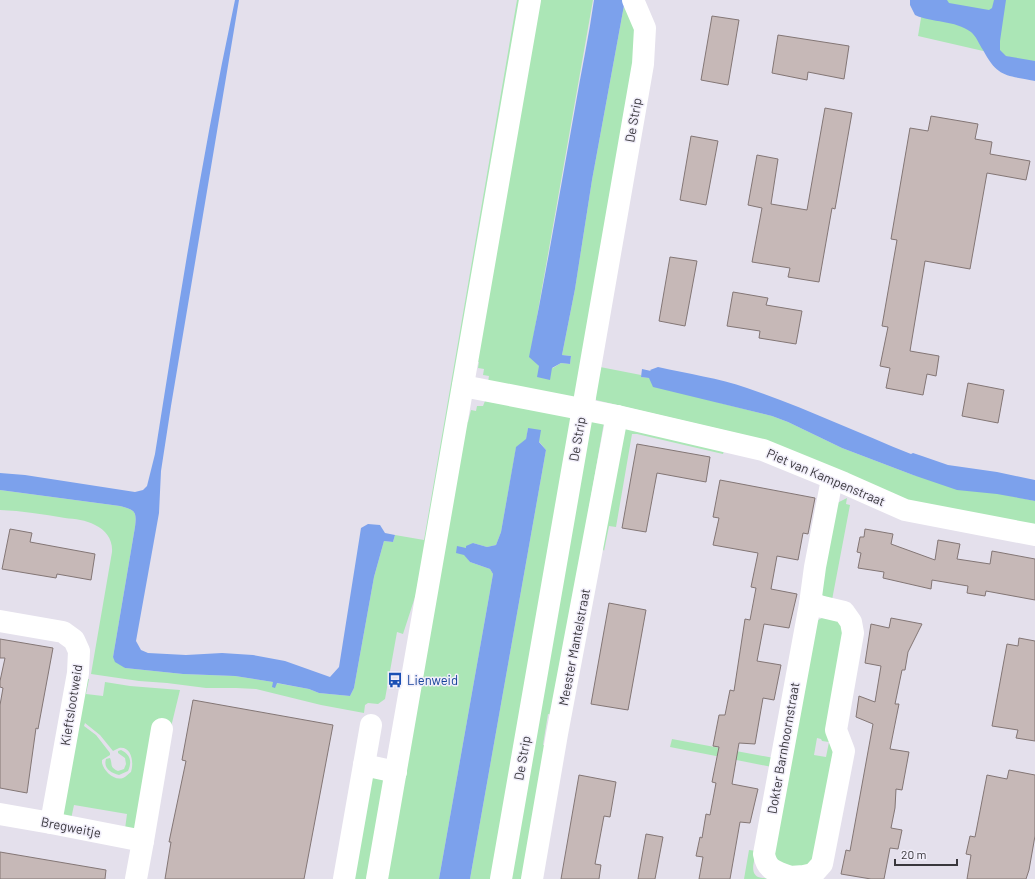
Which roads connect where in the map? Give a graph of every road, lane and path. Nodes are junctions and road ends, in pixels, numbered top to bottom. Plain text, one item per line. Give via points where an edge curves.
1 (530, 0) edge
2 (633, 0) edge
3 (463, 386) junction
4 (582, 410) junction
5 (617, 416) junction
6 (832, 479) junction
7 (1035, 535) edge
8 (810, 604) junction
9 (0, 621) edge
10 (371, 725) dead end
11 (162, 729) dead end
12 (364, 765) junction
13 (396, 772) junction
14 (0, 814) edge
15 (51, 823) junction
16 (143, 841) junction
17 (790, 878) edge
18 (136, 879) edge
19 (344, 879) edge
20 (377, 879) edge
21 (501, 879) edge
22 (532, 879) edge

1 - 3 street
2 - 4 street, De Strip via 645,28 643,64
3 - 4 street, Piet van Kampenstraat
3 - 13 street
4 - 5 street, Piet van Kampenstraat
4 - 21 street, De Strip
5 - 6 street, Piet van Kampenstraat via 763,450
5 - 22 street, Meester Mantelstraat
6 - 7 street, Piet van Kampenstraat via 904,510
6 - 8 street, Dokter Barnhoornstraat
8 - 17 street, Dokter Barnhoornstraat via 764,854 766,863 772,870
8 - 17 street, Dokter Barnhoornstraat via 844,612 851,622 853,633 836,730 844,751 822,864 814,874
9 - 15 street, Kieftslootweid via 63,632 74,640 79,651 78,673
10 - 12 street
11 - 16 street
12 - 13 street
12 - 19 street
13 - 20 street
14 - 15 street, Bregweitje
15 - 16 street, Bregweitje
16 - 18 street

